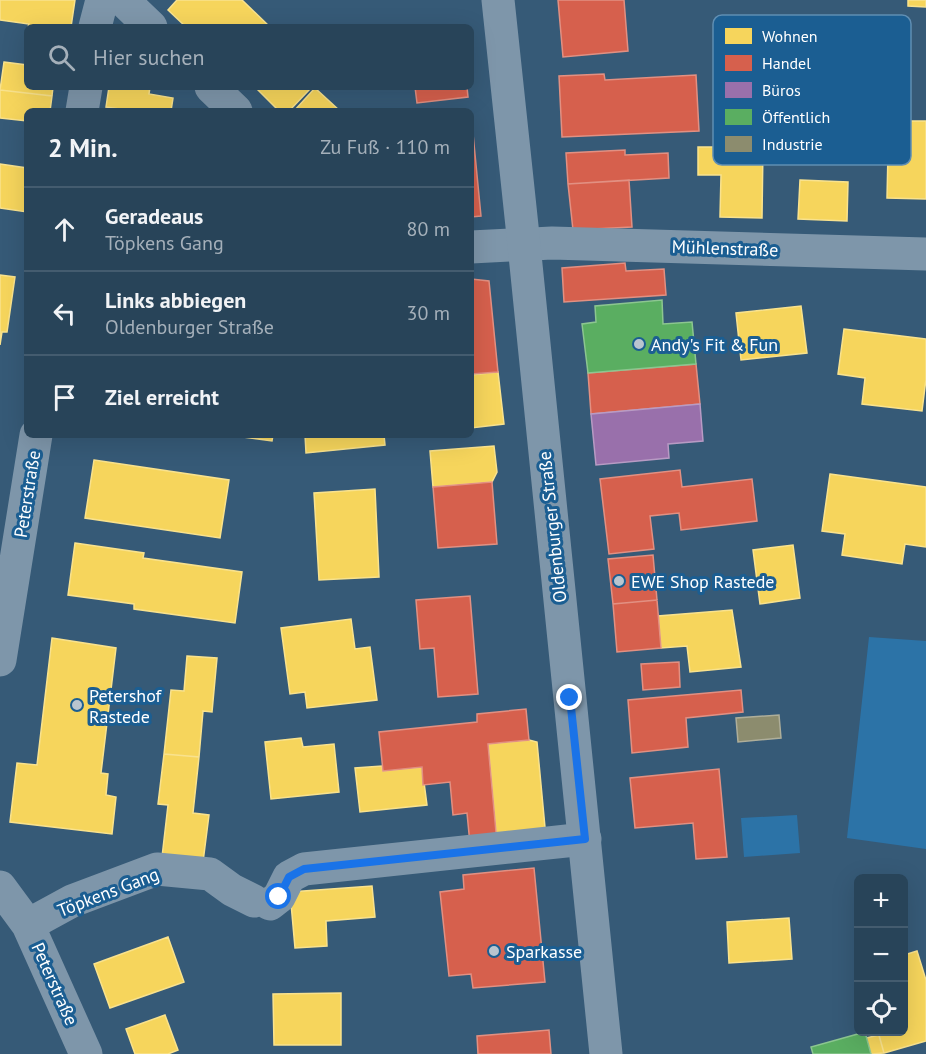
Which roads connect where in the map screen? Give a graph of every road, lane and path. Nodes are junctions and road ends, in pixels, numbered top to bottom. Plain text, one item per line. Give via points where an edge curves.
1 (102, 0) edge
2 (123, 0) edge
3 (498, 0) edge
4 (95, 24) edge
5 (148, 24) edge
6 (86, 90) edge
7 (214, 90) edge
8 (82, 108) edge
9 (233, 108) edge
10 (524, 245) junction
11 (474, 247) edge
12 (926, 254) edge
13 (36, 438) edge
14 (0, 660) edge
15 (585, 839) junction
16 (0, 887) edge
17 (28, 925) junction
18 (86, 1054) edge
19 (606, 1054) edge

1 - 4 street
2 - 5 street
3 - 10 street, Oldenburger Straße
6 - 8 street
7 - 9 street
10 - 11 street, Mühlenstraße
10 - 12 street, Mühlenstraße
10 - 15 street, Oldenburger Straße
13 - 14 street, Peterstraße
15 - 17 street, Töpkens Gang via 304,869 289,877 279,897 262,902 232,890 210,874 157,869 72,901
15 - 19 street, Oldenburger Straße
16 - 17 street, Peterstraße
17 - 18 street, Peterstraße

